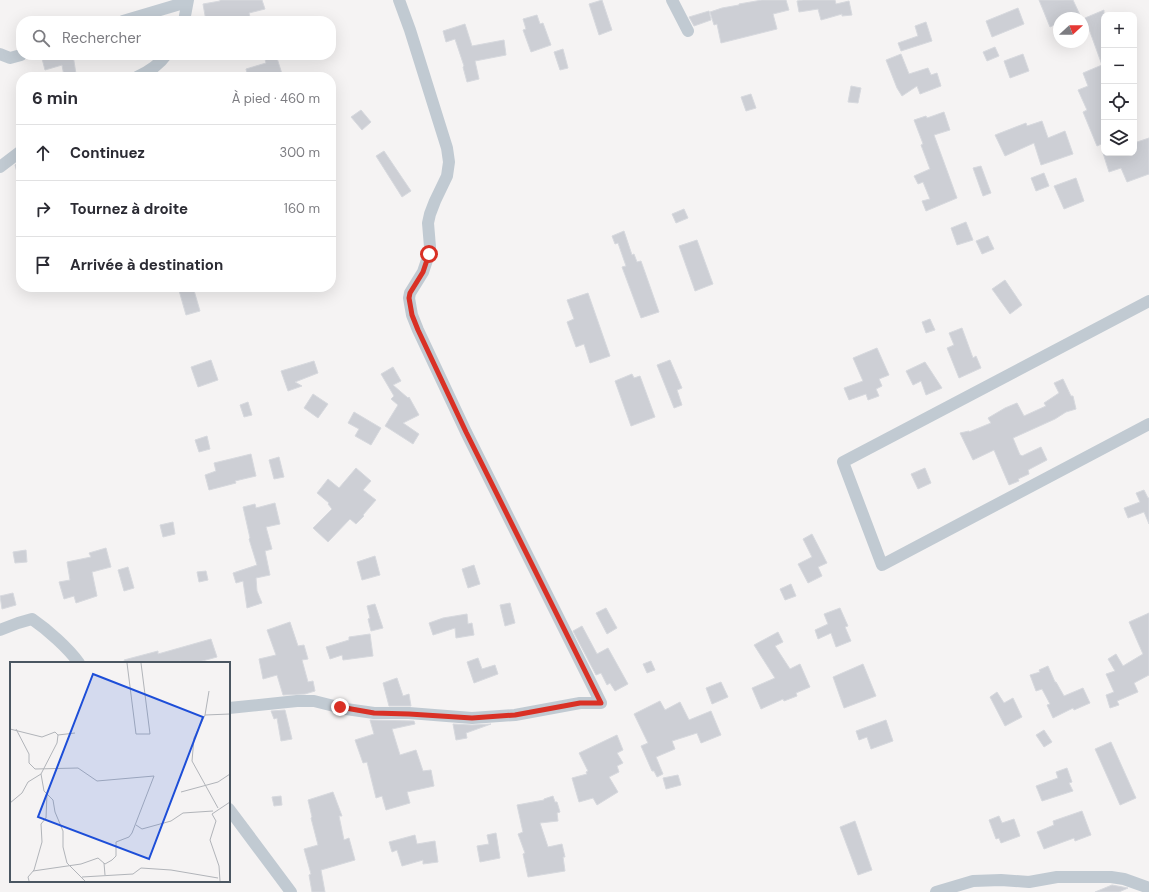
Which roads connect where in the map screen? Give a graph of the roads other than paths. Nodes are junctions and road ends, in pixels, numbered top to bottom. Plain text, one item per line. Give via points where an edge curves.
1 (399, 0) edge
2 (672, 0) edge
3 (188, 1) edge
4 (139, 16) edge
5 (185, 16) edge
6 (688, 31) dead end
7 (0, 54) edge
8 (16, 56) edge
9 (163, 60) edge
10 (147, 72) edge
11 (16, 155) edge
12 (0, 167) edge
13 (1149, 301) edge
14 (1149, 424) edge
15 (0, 630) edge
16 (78, 662) edge
17 (230, 708) edge
18 (230, 810) edge
19 (1149, 888) edge
20 (291, 892) edge
21 (936, 892) edge

1 - 17 street via 445,141 449,162 447,176 428,223 429,254 423,272 410,293 412,315 466,432 601,703 580,703 515,715 472,718 374,713 314,701
2 - 6 street
3 - 4 street
3 - 5 street
7 - 8 street via 10,58
9 - 10 street
11 - 12 street
13 - 14 street via 843,462 882,565
15 - 16 street via 32,619
18 - 20 street
19 - 21 street via 1111,877 1057,877 1030,882 973,881

